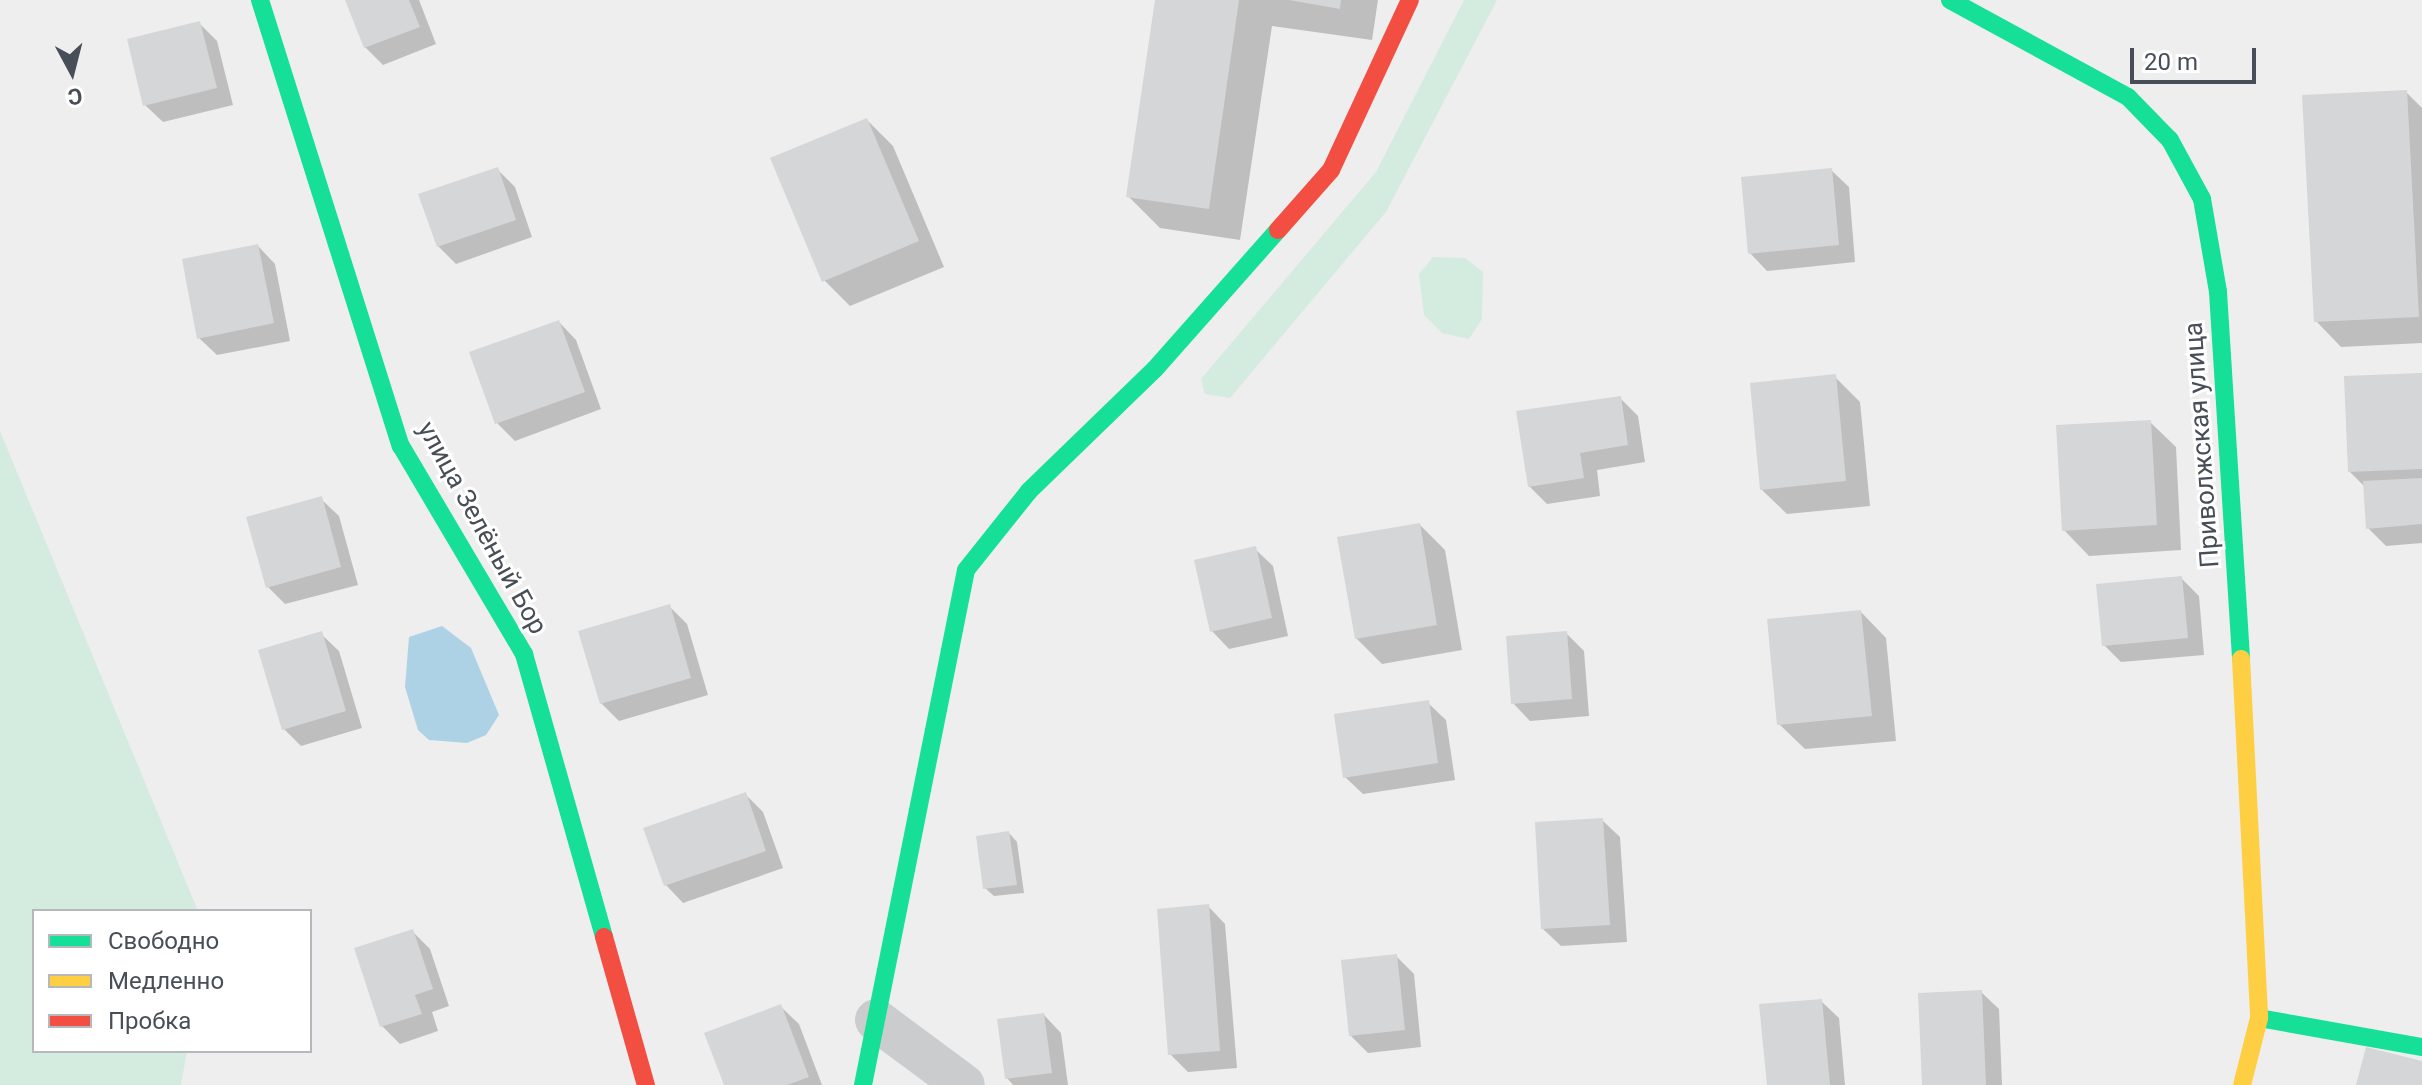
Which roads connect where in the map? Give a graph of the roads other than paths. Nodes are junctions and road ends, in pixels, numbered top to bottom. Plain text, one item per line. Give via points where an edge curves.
1 (260, 0) edge
2 (1410, 0) edge
3 (1950, 0) edge
4 (2259, 1018) junction
5 (876, 1020) junction
6 (2422, 1047) edge
7 (646, 1085) edge
8 (863, 1085) edge
9 (964, 1085) edge
10 (2242, 1085) edge

1 - 7 street, улица Зелёный Бор via 401,446 524,654
2 - 5 street via 1331,170 1155,369 1029,491 966,570
3 - 4 street, Приволжская улица via 2128,97 2170,140 2202,199 2218,292 2230,450
4 - 6 street
4 - 10 street
5 - 8 street
5 - 9 street

